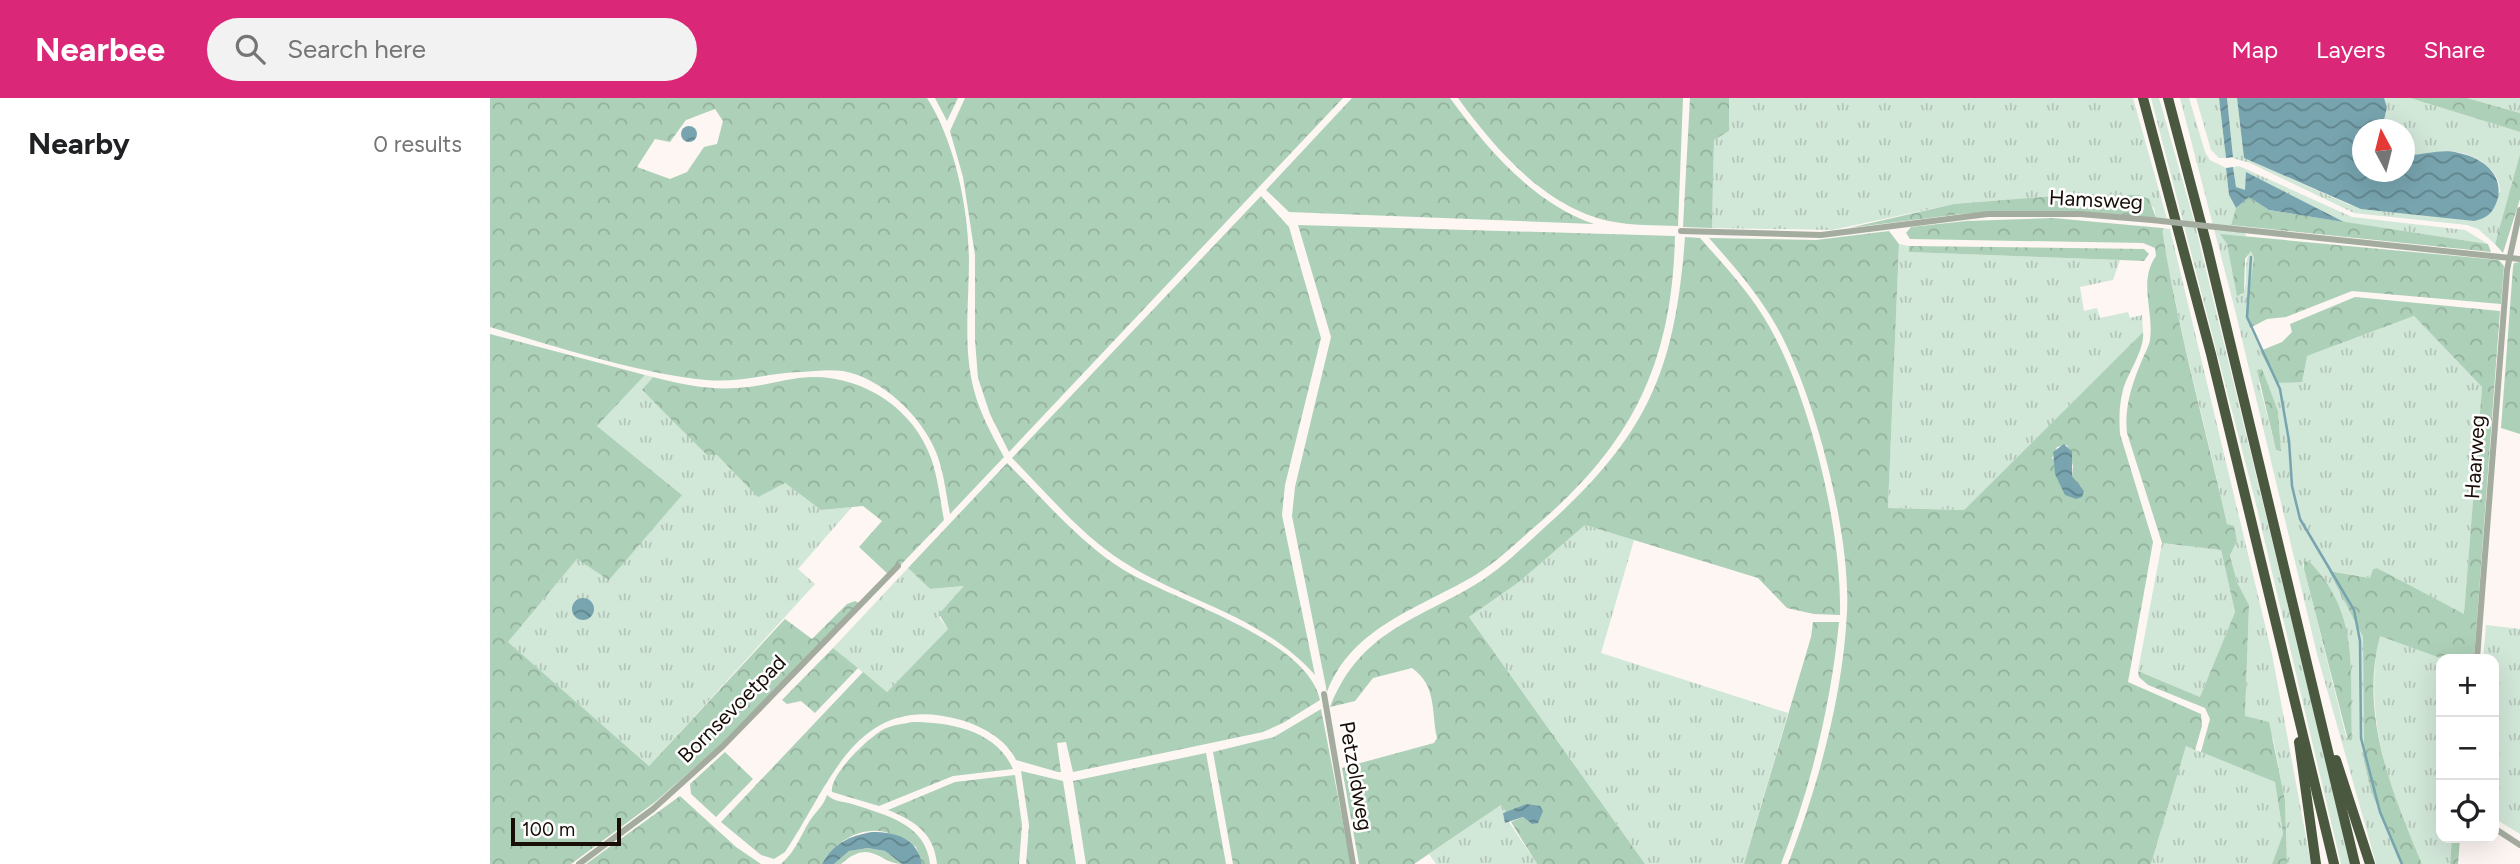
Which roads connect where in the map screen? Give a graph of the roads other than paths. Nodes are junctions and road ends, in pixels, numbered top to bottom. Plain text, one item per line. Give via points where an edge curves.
1 (2143, 98) edge
2 (2168, 98) edge
3 (2520, 210) edge
4 (1681, 231) dead end
5 (2509, 258) junction
6 (2520, 259) edge
7 (898, 566) dead end
8 (2477, 654) edge
9 (1324, 694) dead end
10 (2296, 706) junction
11 (2319, 711) junction
12 (2499, 831) edge
13 (2520, 845) edge
14 (579, 864) edge
15 (1353, 864) edge
16 (2316, 864) edge
17 (2334, 864) edge
18 (2355, 864) edge
19 (2370, 864) edge

1 - 10 highway
2 - 11 highway
3 - 5 street, Haarweg
4 - 5 street, Hamsweg, bridge via 1821,235 1987,214 2080,214
5 - 6 street, Hamsweg
5 - 8 street, Haarweg
7 - 14 street, Bornsevoetpad via 723,746 653,809
9 - 15 street, Petzoldweg
10 - 16 highway via 2301,774
10 - 17 highway
11 - 18 highway
11 - 19 highway
12 - 13 street

